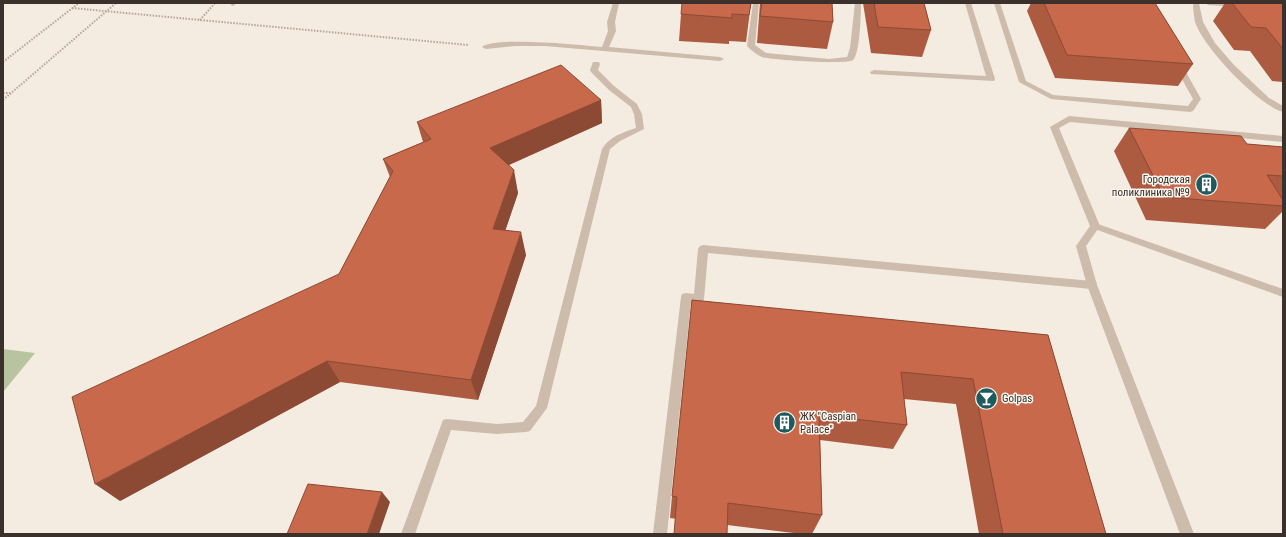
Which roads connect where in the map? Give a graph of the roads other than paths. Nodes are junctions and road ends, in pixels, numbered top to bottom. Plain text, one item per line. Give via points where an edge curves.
1 (616, 3) edge
2 (756, 3) edge
3 (858, 3) edge
4 (968, 3) edge
5 (997, 3) edge
6 (1196, 3) edge
7 (1208, 3) edge
8 (1244, 5) edge
9 (486, 47) road end
10 (605, 49) junction
11 (720, 59) dead end
12 (1175, 59) edge
13 (596, 64) dead end
14 (874, 72) dead end
15 (1283, 109) edge
16 (1283, 139) edge
17 (1095, 226) junction
18 (1092, 285) junction
19 (1283, 293) edge
20 (408, 534) edge
21 (660, 534) edge
22 (1187, 534) edge

1 - 10 street via 611,22 612,31
2 - 3 street via 751,46 764,55 829,61 850,58 854,48
4 - 14 street via 991,79
5 - 12 street via 1023,82 1051,97 1190,109 1197,99
6 - 15 street via 1199,22 1212,44 1266,100
7 - 8 street
9 - 10 street via 500,44 531,44
10 - 11 street
13 - 20 street via 594,70 599,76 633,103 639,116 640,130 610,142 606,149 540,408 526,427 498,429 447,424
16 - 17 street via 1070,119 1054,127
17 - 18 street via 1081,246
17 - 19 street
18 - 21 street via 703,250 699,299 686,297
18 - 22 street

